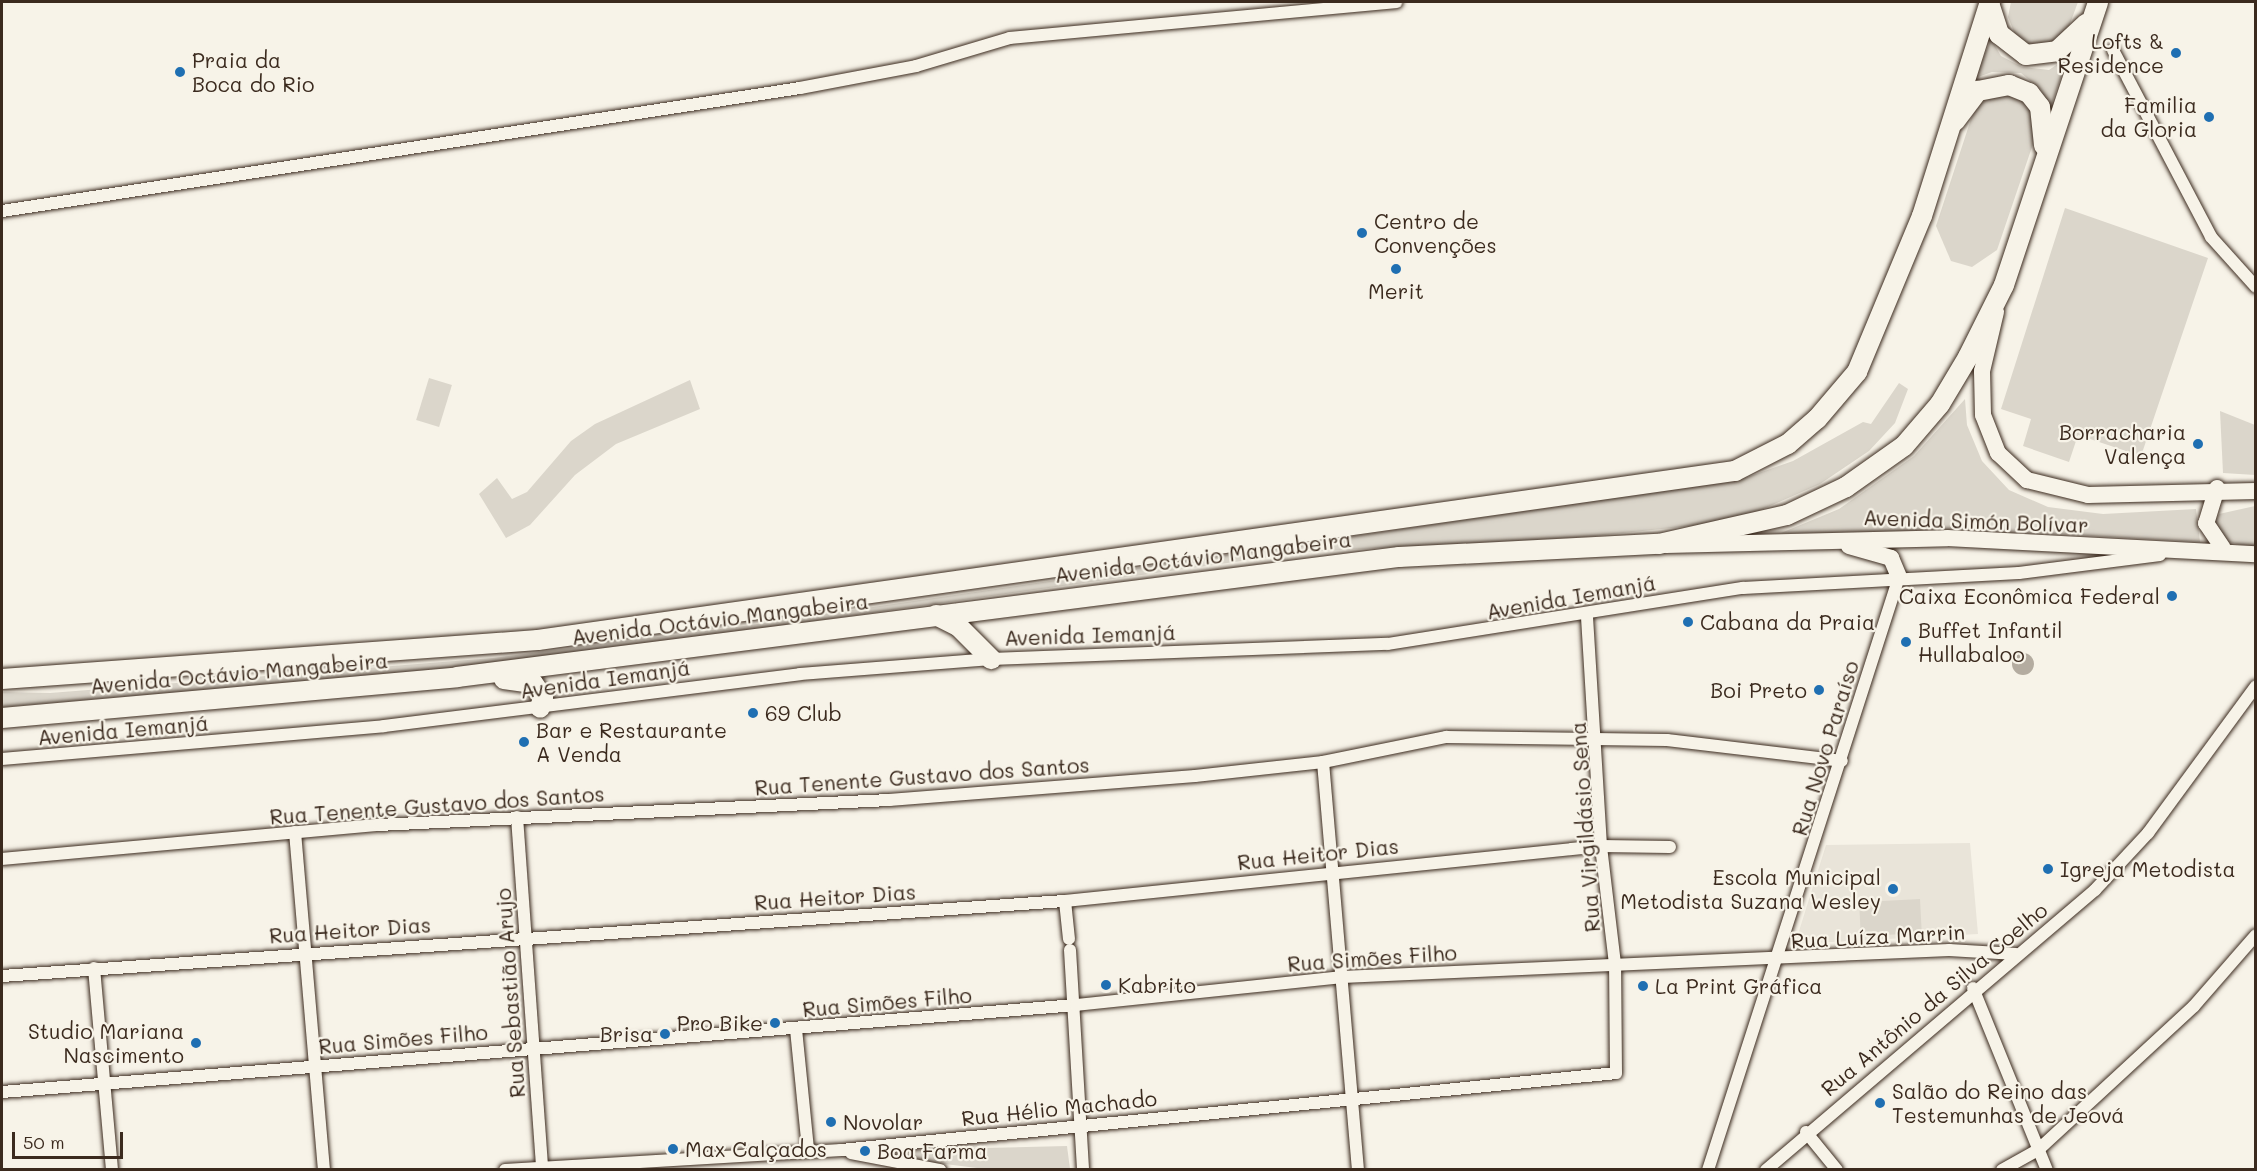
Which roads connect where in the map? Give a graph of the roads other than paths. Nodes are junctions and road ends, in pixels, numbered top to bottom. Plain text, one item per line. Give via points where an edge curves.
1 (1396, 2) edge
2 (1989, 2) edge
3 (2098, 2) edge
4 (2090, 21) junction
5 (2113, 50) dead end
6 (1948, 130) junction
7 (2044, 157) junction
8 (2, 211) edge
9 (2004, 285) junction
10 (2256, 286) edge
11 (2217, 488) junction
12 (2256, 491) edge
13 (1819, 540) junction
14 (1659, 544) junction
15 (2223, 548) junction
16 (2180, 552) junction
17 (2256, 554) edge
18 (1899, 577) junction
19 (1587, 614) junction
20 (936, 615) junction
21 (991, 659) junction
22 (2, 671) edge
23 (457, 677) junction
24 (2, 679) edge
25 (55, 679) junction
26 (2256, 686) edge
27 (540, 708) junction
28 (2, 718) edge
29 (1598, 737) junction
30 (2, 759) edge
31 (1842, 761) junction
32 (1323, 762) junction
33 (517, 817) junction
34 (295, 832) junction
35 (1601, 846) junction
36 (1670, 847) dead end
37 (2, 859) edge
38 (1330, 872) junction
39 (1065, 901) junction
40 (2256, 935) edge
41 (524, 937) junction
42 (307, 953) junction
43 (2016, 954) junction
44 (1777, 960) junction
45 (1615, 964) junction
46 (94, 968) junction
47 (2, 976) edge
48 (1341, 977) junction
49 (1973, 988) junction
50 (1076, 1005) junction
51 (796, 1029) junction
52 (533, 1048) junction
53 (316, 1066) junction
54 (1616, 1073) joint
55 (105, 1085) junction
56 (2, 1092) edge
57 (1353, 1095) junction
58 (1080, 1126) junction
59 (1806, 1132) junction
60 (808, 1150) junction
61 (841, 1150) junction
62 (2038, 1150) junction
63 (542, 1167) junction
64 (112, 1170) edge
65 (324, 1170) edge
66 (505, 1170) edge
67 (940, 1170) edge
68 (1083, 1170) edge
69 (1358, 1170) edge
70 (1708, 1170) edge
71 (1766, 1170) edge
72 (1837, 1170) edge
73 (2002, 1170) edge
74 (2047, 1170) edge

1 - 8 street via 1010,38 845,81
2 - 4 main road via 1999,34 2026,55 2057,51
2 - 6 main road, Avenida Octávio Mangabeira
3 - 4 main road, Avenida Octávio Mangabeira
4 - 7 main road, Avenida Octávio Mangabeira
5 - 10 street via 2211,237
6 - 7 main road via 1978,91 2009,85 2029,93 2040,108
6 - 25 main road, Avenida Octávio Mangabeira via 1922,216 1857,372 1810,426 1765,458 1735,471 538,640
7 - 9 main road, Avenida Octávio Mangabeira
9 - 11 street, Avenida Simón Bolívar via 1981,392 1986,428 2007,464 2038,486 2069,493
9 - 14 main road, Avenida Octávio Mangabeira via 1940,404 1904,446 1846,487 1787,515
11 - 12 street, Avenida Simón Bolívar
11 - 15 street via 2206,523
13 - 14 street, Avenida Simón Bolívar via 1691,548
13 - 16 street, Avenida Simón Bolívar via 1947,538
13 - 18 street via 1884,554 1895,563
14 - 20 main road, Avenida Octávio Mangabeira via 1399,557
15 - 16 street, Avenida Simón Bolívar
15 - 17 street, Avenida Simón Bolívar
16 - 18 street, Avenida Iemanjá via 2019,573
18 - 19 street, Avenida Iemanjá via 1743,588
18 - 31 street, Rua Novo Paraíso
19 - 21 street, Avenida Iemanjá via 1388,644
19 - 29 street, Rua Virgildásio Sena
20 - 21 main road via 958,626
20 - 23 main road, Avenida Octávio Mangabeira
21 - 27 street, Avenida Iemanjá via 748,680
22 - 25 street
23 - 27 main road via 522,679 541,690
23 - 28 main road, Avenida Octávio Mangabeira
24 - 25 main road, Avenida Octávio Mangabeira
26 - 43 street, Rua Antônio da Silva Coelho via 2148,833 2095,890
27 - 30 street, Avenida Iemanjá
29 - 31 street, Rua Tenente Gustavo dos Santos via 1722,744
29 - 32 street, Rua Tenente Gustavo dos Santos via 1446,737
29 - 35 street, Rua Virgildásio Sena
31 - 44 street, Rua Novo Paraíso
32 - 33 street, Rua Tenente Gustavo dos Santos via 889,800
32 - 38 street
33 - 34 street, Rua Tenente Gustavo dos Santos
33 - 41 street, Rua Sebastião Arujo
34 - 37 street, Rua Tenente Gustavo dos Santos
34 - 42 street
35 - 36 street, Rua Heitor Dias
35 - 38 street, Rua Heitor Dias
35 - 45 street, Rua Virgildásio Sena
38 - 39 street, Rua Heitor Dias
38 - 48 street
39 - 41 street, Rua Heitor Dias
39 - 50 street
40 - 62 street via 2194,1006
41 - 42 street, Rua Heitor Dias
41 - 52 street, Rua Sebastião Arujo
42 - 46 street, Rua Heitor Dias
42 - 53 street
43 - 44 street, Rua Luíza Marrin via 1949,950
43 - 49 street, Rua Antônio da Silva Coelho
44 - 45 street, Rua Simões Filho
44 - 70 street, Rua Novo Paraíso
45 - 48 street, Rua Simões Filho
45 - 54 street, Rua Virgildásio Sena
46 - 47 street, Rua Heitor Dias
46 - 55 street
48 - 50 street, Rua Simões Filho
48 - 57 street
49 - 59 street, Rua Antônio da Silva Coelho
49 - 62 street
50 - 51 street, Rua Simões Filho
50 - 58 street
51 - 52 street, Rua Simões Filho
51 - 60 street
52 - 53 street, Rua Simões Filho
52 - 63 street, Rua Sebastião Arujo
53 - 55 street, Rua Simões Filho
53 - 65 street
54 - 57 street, Rua Hélio Machado
55 - 56 street, Rua Simões Filho
55 - 64 street
57 - 58 street, Rua Hélio Machado
57 - 69 street
58 - 61 street, Rua Hélio Machado
58 - 68 street
59 - 71 street, Rua Antônio da Silva Coelho
59 - 72 street
60 - 61 street, Rua Hélio Machado
60 - 63 street, Rua Hélio Machado
61 - 67 street
62 - 73 street
62 - 74 street
63 - 66 street, Rua Hélio Machado

